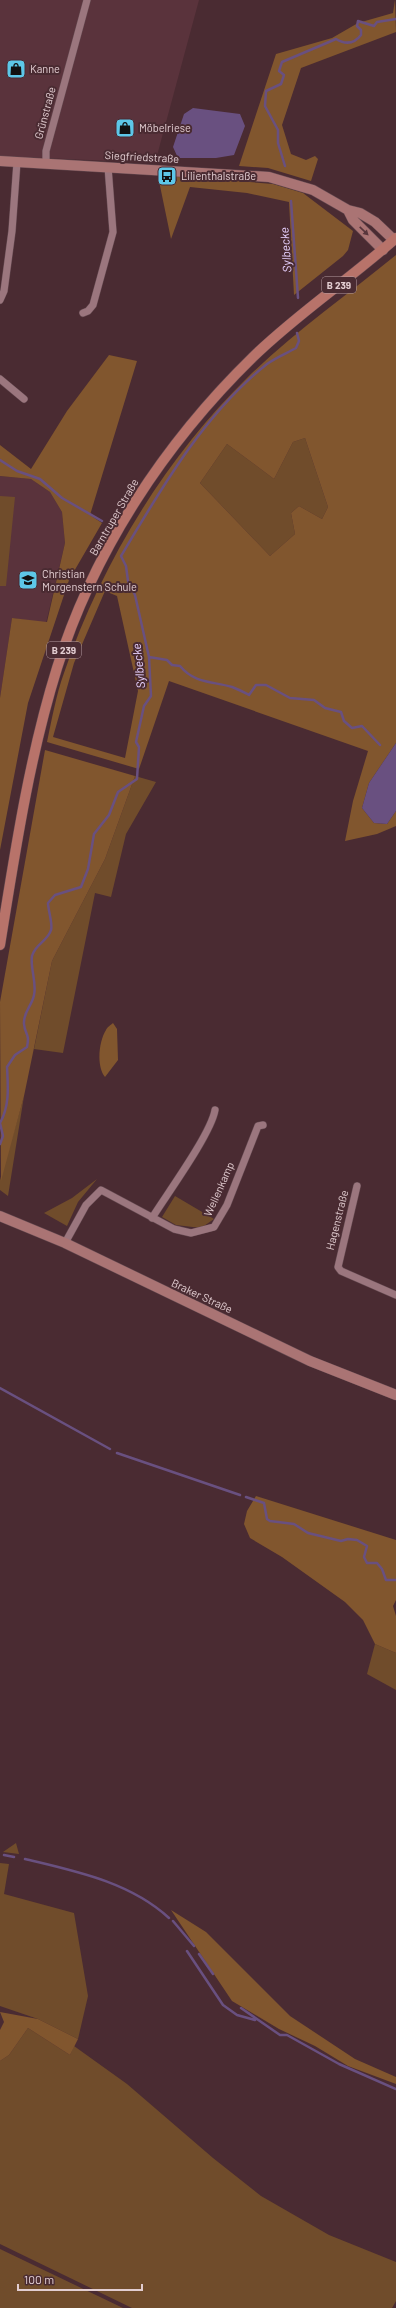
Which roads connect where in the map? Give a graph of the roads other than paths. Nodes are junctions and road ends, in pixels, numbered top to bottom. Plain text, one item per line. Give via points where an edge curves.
1 (87, 0) edge
2 (0, 161) edge
3 (17, 162) junction
4 (46, 164) junction
5 (108, 167) junction
6 (348, 210) junction
7 (395, 239) edge
8 (383, 250) junction
9 (0, 300) edge
10 (83, 313) dead end
11 (0, 379) edge
12 (24, 399) dead end
13 (0, 944) edge
14 (214, 1110) dead end
15 (263, 1125) dead end
16 (356, 1186) dead end
17 (0, 1216) edge
18 (152, 1218) junction
19 (65, 1243) junction
20 (396, 1294) edge
21 (396, 1395) edge

1 - 4 street, Grünstraße via 46,151
2 - 3 street, Siegfriedstraße
3 - 4 street, Siegfriedstraße
3 - 9 street via 12,231 4,291
4 - 5 street, Siegfriedstraße
5 - 6 street, Siegfriedstraße via 269,177 313,190
5 - 10 street via 113,232 93,305
6 - 7 street, Siegfriedstraße via 360,213 375,222
6 -> 8 street, Siegfriedstraße via 353,220
7 - 8 main road, Barntruper Straße / B 239
8 - 13 main road, Barntruper Straße / B 239 via 254,356 218,393 174,445 125,519 81,605 50,693 25,801
11 - 12 street
14 - 18 street via 214,1115 198,1146
15 - 18 street, Wellenkamp via 258,1126 227,1205 214,1227 191,1233 174,1229
16 - 20 street, Hagenstraße via 338,1267 341,1271
17 - 19 street, Braker Straße
18 - 19 street, Wellenkamp via 101,1190 86,1205
19 - 21 street, Braker Straße via 310,1361

